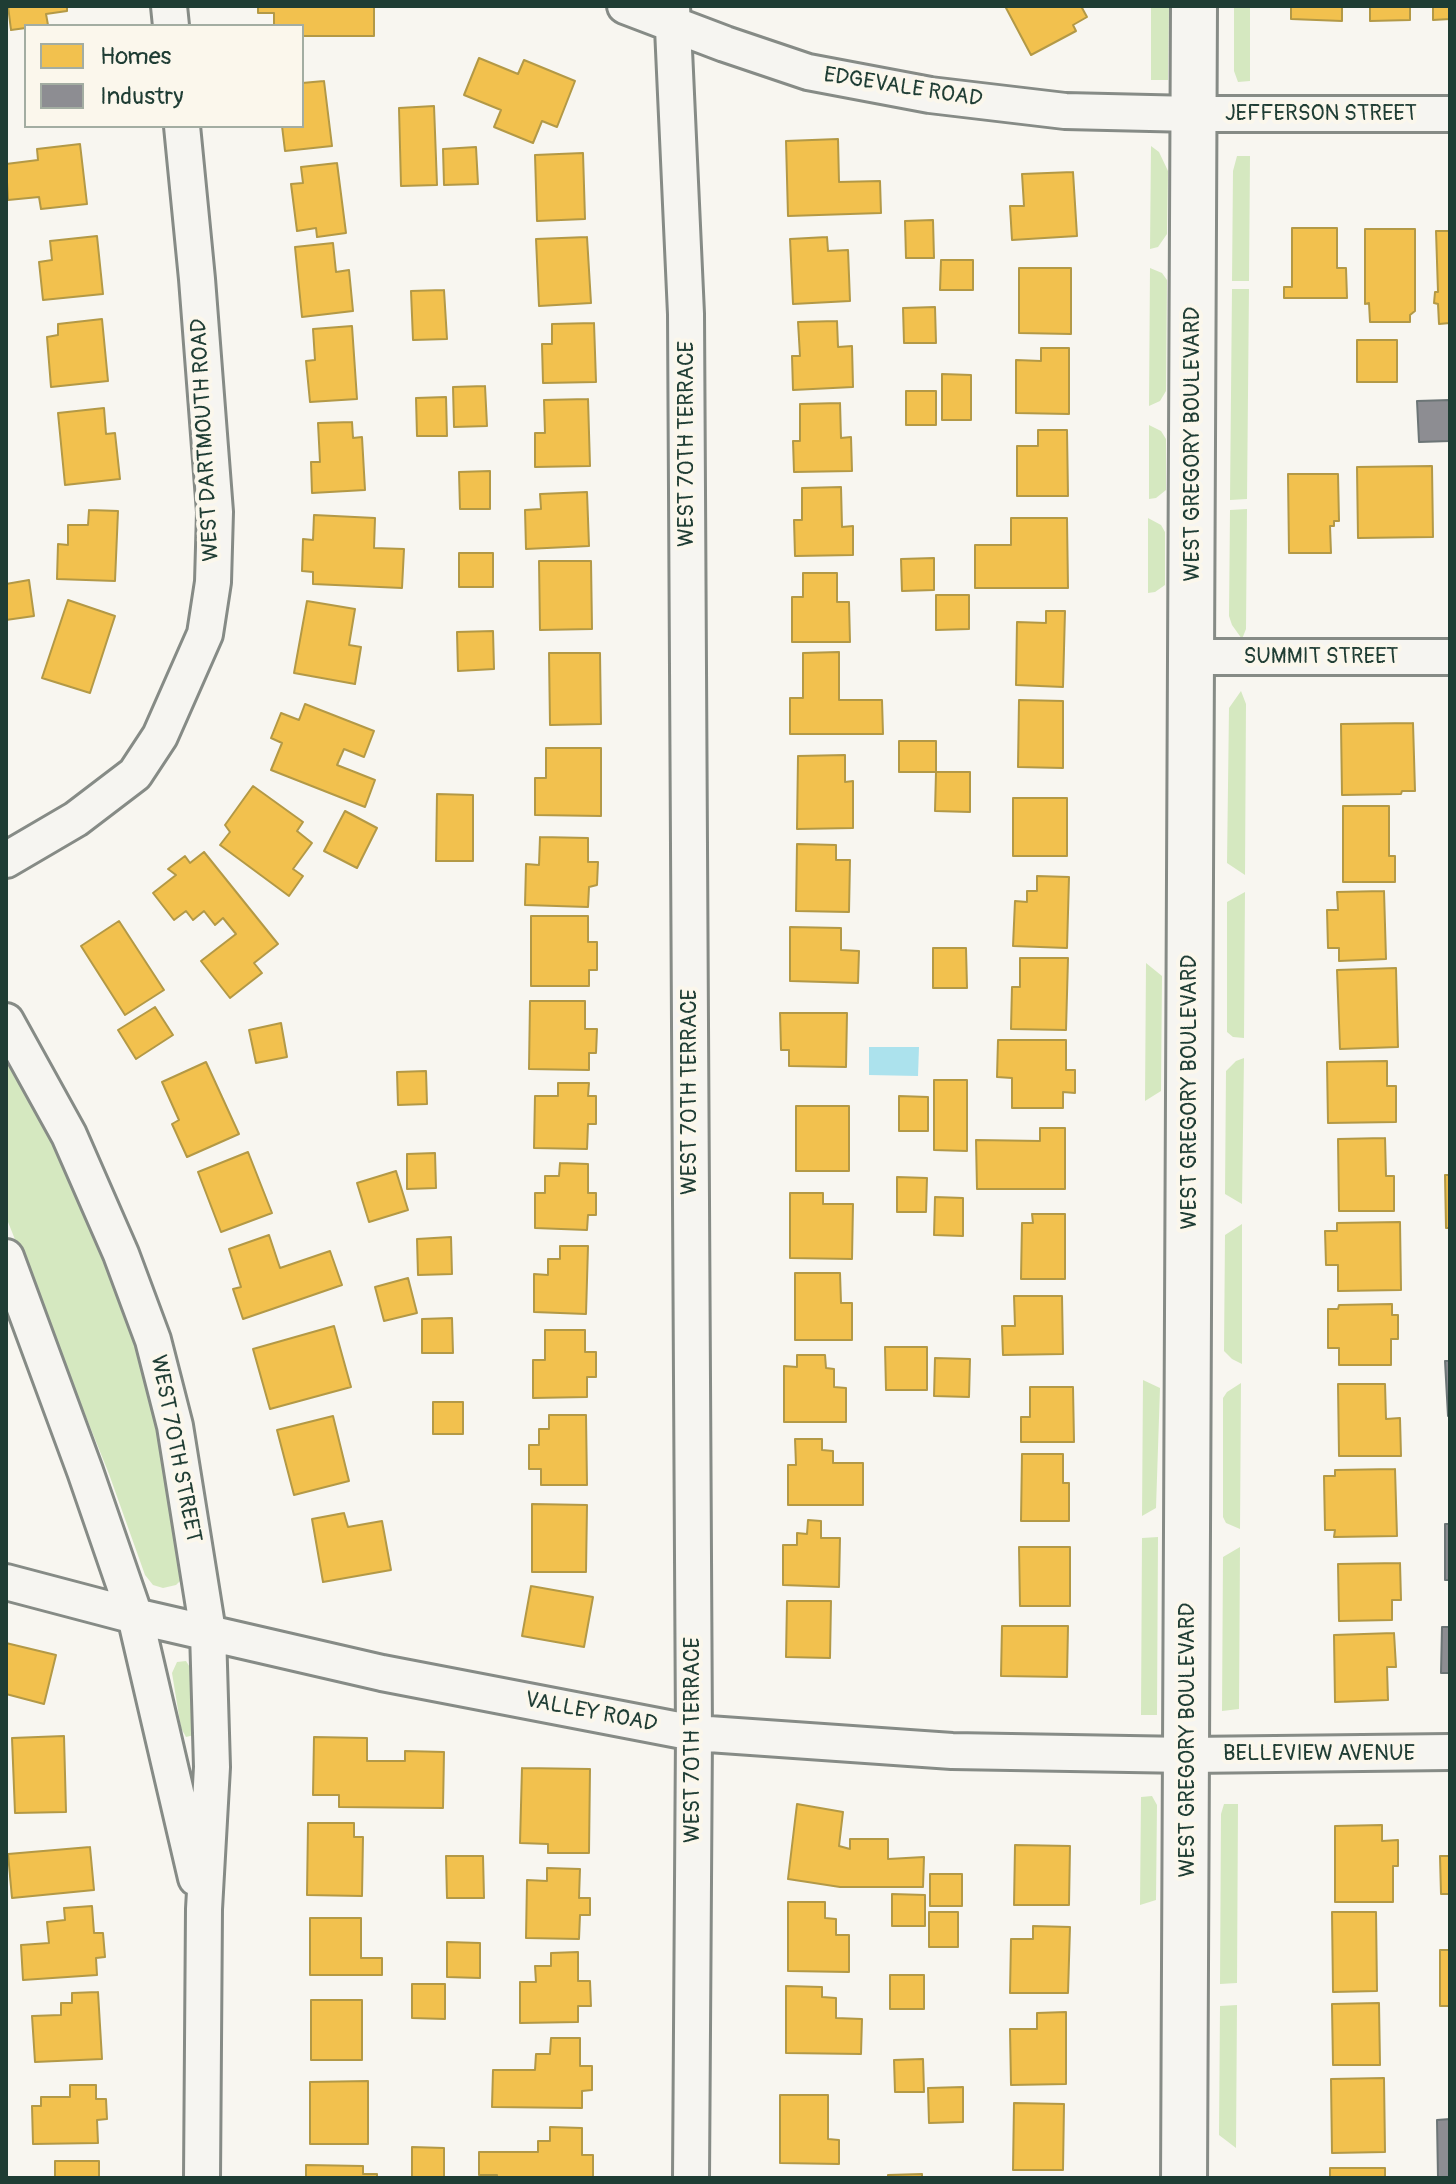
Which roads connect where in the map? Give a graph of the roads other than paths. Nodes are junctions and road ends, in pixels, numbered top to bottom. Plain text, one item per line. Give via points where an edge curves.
1 (625, 6) edge
2 (1194, 6) edge
3 (672, 14) edge
4 (1193, 114) junction
5 (1450, 114) edge
6 (182, 128) edge
7 (1192, 657) junction
8 (1450, 657) edge
9 (6, 860) edge
10 (6, 1021) edge
11 (6, 1257) edge
12 (6, 1582) edge
13 (135, 1616) junction
14 (208, 1632) junction
15 (694, 1733) junction
16 (1450, 1752) edge
17 (1188, 1755) junction
18 (204, 1909) junction
19 (202, 2178) edge
20 (691, 2178) edge
21 (1184, 2178) edge

1 - 3 street, EDGEVALE ROAD
2 - 4 main road, WEST GREGORY BOULEVARD
3 - 4 street, EDGEVALE ROAD via 725,44 808,72 930,95 1065,111
3 - 15 street, WEST 70TH TERRACE via 686,314
4 - 5 street, JEFFERSON STREET
4 - 7 main road, WEST GREGORY BOULEVARD
6 - 9 street, WEST DARTMOUTH ROAD via 215,512 205,634 160,736 135,774 76,819
7 - 8 street, SUMMIT STREET
7 - 17 main road, WEST GREGORY BOULEVARD
10 - 14 street, WEST 70TH STREET via 69,1135 153,1340 175,1426
11 - 13 street, WEST 70TH STREET
12 - 13 street, VALLEY ROAD
13 - 14 street, VALLEY ROAD
13 - 18 street, WEST 70TH STREET
14 - 15 street, VALLEY ROAD via 382,1673
14 - 18 street, WEST 70TH STREET via 212,1767
15 - 17 street, VALLEY ROAD via 952,1751
15 - 20 street, WEST 70TH TERRACE
16 - 17 street, BELLEVIEW AVENUE
17 - 21 main road, WEST GREGORY BOULEVARD
18 - 19 street, WEST 70TH STREET

